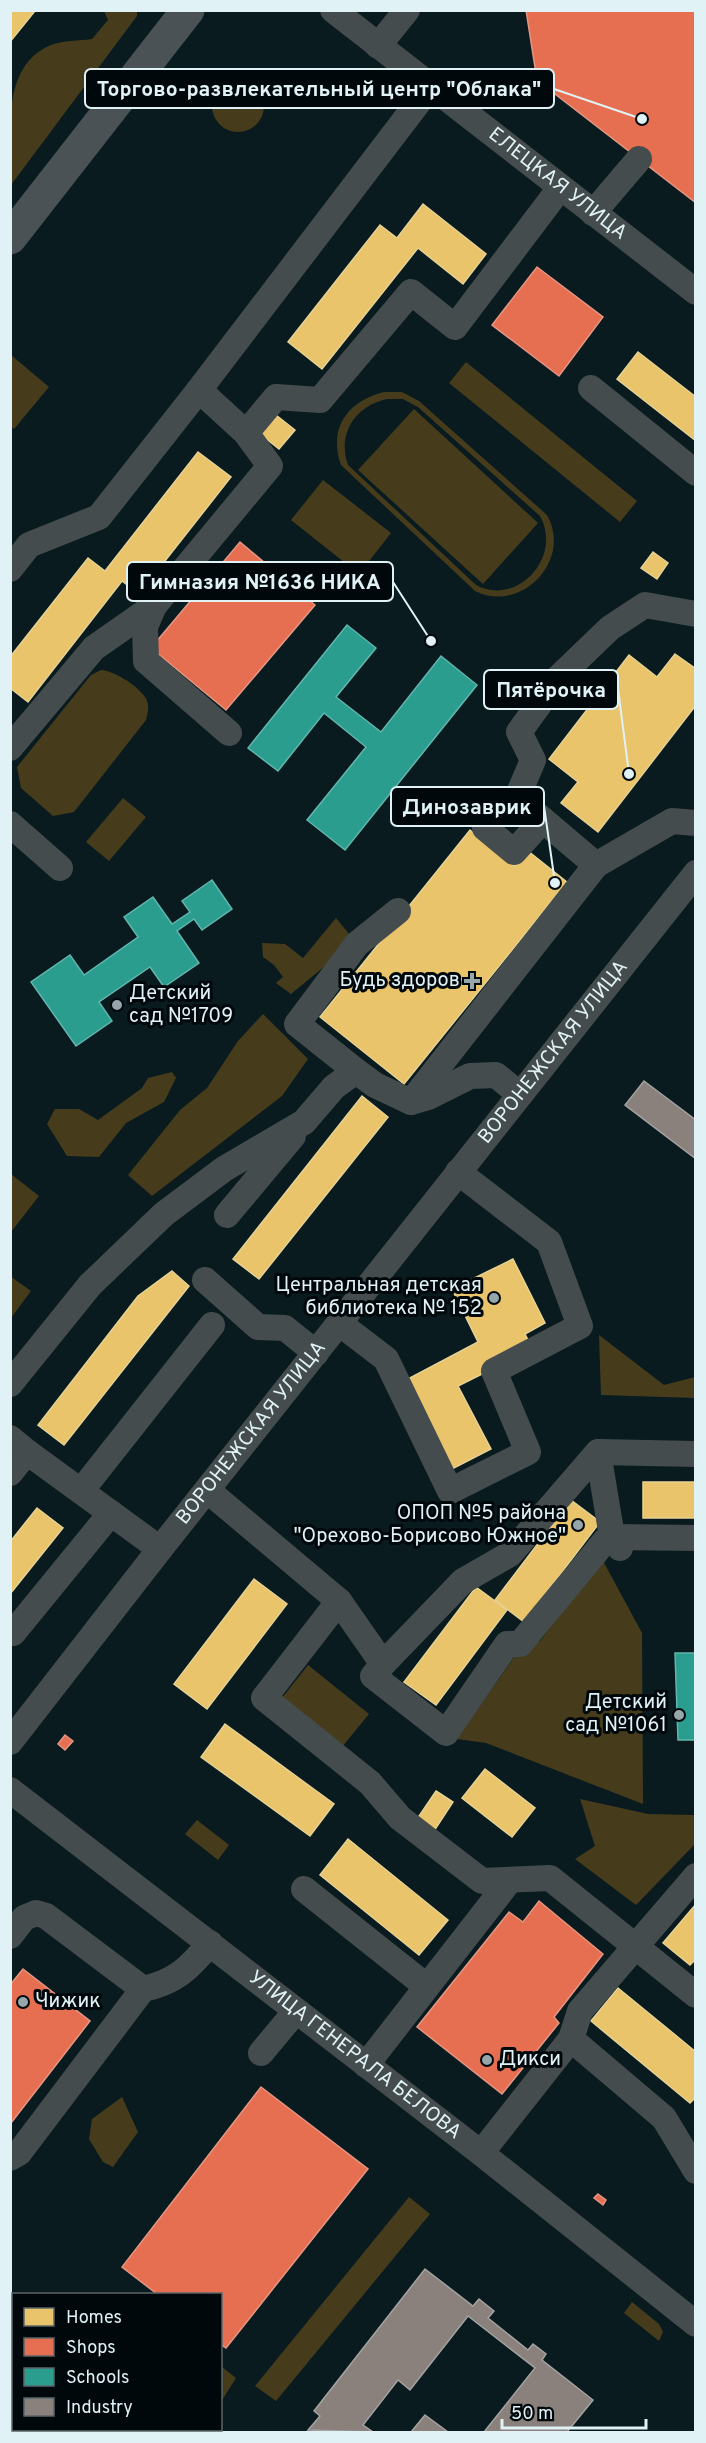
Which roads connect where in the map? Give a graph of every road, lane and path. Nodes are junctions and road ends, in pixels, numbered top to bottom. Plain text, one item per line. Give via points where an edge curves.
1 (188, 10) edge
2 (333, 10) edge
3 (407, 10) edge
4 (378, 46) junction
5 (430, 87) junction
6 (639, 159) dead end
7 (560, 188) junction
8 (593, 213) junction
9 (10, 238) edge
10 (696, 292) edge
11 (591, 388) dead end
12 (199, 390) junction
13 (246, 433) junction
14 (696, 473) edge
15 (10, 570) edge
16 (153, 606) junction
17 (695, 613) edge
18 (229, 733) dead end
19 (10, 748) edge
20 (543, 820) junction
21 (696, 823) edge
22 (10, 824) edge
23 (485, 828) dead end
24 (596, 865) junction
25 (60, 868) dead end
26 (696, 873) edge
27 (398, 911) dead end
28 (356, 1071) junction
29 (519, 1094) junction
30 (411, 1101) junction
31 (304, 1122) junction
32 (458, 1172) junction
33 (227, 1215) dead end
34 (205, 1280) dead end
35 (339, 1323) junction
36 (212, 1324) dead end
37 (316, 1353) junction
38 (10, 1384) edge
39 (19, 1445) edge
40 (598, 1452) junction
41 (696, 1454) edge
42 (10, 1473) edge
43 (207, 1490) junction
44 (81, 1491) junction
45 (111, 1513) junction
46 (696, 1538) edge
47 (616, 1543) junction
48 (160, 1549) junction
49 (339, 1601) junction
50 (10, 1630) edge
51 (383, 1664) junction
52 (10, 1742) edge
53 (10, 1790) edge
54 (696, 1876) edge
55 (510, 1880) junction
56 (304, 1889) dead end
57 (10, 1936) edge
58 (210, 1943) junction
59 (634, 1945) junction
60 (426, 1986) junction
61 (143, 1989) junction
62 (696, 1995) edge
63 (296, 2011) junction
64 (571, 2039) junction
65 (261, 2053) dead end
66 (366, 2065) junction
67 (481, 2153) junction
68 (10, 2158) edge
69 (696, 2171) edge
70 (696, 2324) edge

1 - 9 main road
2 - 4 street, ЕЛЕЦКАЯ УЛИЦА
3 - 4 street
4 - 5 street, ЕЛЕЦКАЯ УЛИЦА
5 - 7 street, ЕЛЕЦКАЯ УЛИЦА
5 - 12 street
6 - 8 street
7 - 8 street, ЕЛЕЦКАЯ УЛИЦА
7 - 13 street via 455,327 411,292 320,400 276,398
8 - 10 street, ЕЛЕЦКАЯ УЛИЦА
11 - 14 street
12 - 13 street
12 - 15 street via 99,517 29,545
13 - 16 street via 270,466
16 - 18 street via 145,627 146,661
16 - 19 street via 94,648
17 - 20 street via 645,605 610,628 559,677 519,732 533,760 517,798
20 - 23 street via 514,852
20 - 24 street
21 - 24 street via 672,822
22 - 25 street
24 - 30 street
26 - 29 street, ВОРОНЕЖСКАЯ УЛИЦА
27 - 28 street via 357,944 297,1024
28 - 30 street via 375,1085
28 - 31 street via 334,1087
29 - 30 street via 496,1075 470,1076
29 - 32 street, ВОРОНЕЖСКАЯ УЛИЦА
31 - 33 street
31 - 38 street via 224,1168 164,1214 90,1285
32 - 35 street, ВОРОНЕЖСКАЯ УЛИЦА
32 - 35 street via 549,1242 580,1326 494,1371 528,1452 450,1491 386,1359
34 - 37 street via 258,1327 285,1328
35 - 37 street, ВОРОНЕЖСКАЯ УЛИЦА
36 - 44 street
37 - 43 street, ВОРОНЕЖСКАЯ УЛИЦА
39 - 42 street
39 - 44 street
40 - 41 street
40 - 47 street
40 - 51 street via 510,1554 463,1581
43 - 48 street, ВОРОНЕЖСКАЯ УЛИЦА
43 - 49 street
44 - 45 street
45 - 48 street
45 - 50 street via 13,1633
46 - 47 street
47 - 51 street via 598,1548 520,1644 507,1644 446,1733 373,1676
48 - 52 street, ВОРОНЕЖСКАЯ УЛИЦА
49 - 51 street
49 - 55 street via 264,1698 370,1783 400,1818 482,1881
53 - 58 street, УЛИЦА ГЕНЕРАЛА БЕЛОВА
54 - 59 street
55 - 59 street via 550,1878
55 - 60 street
56 - 60 street
57 - 61 street via 24,1918 36,1913 46,1916
58 - 61 street via 182,1973 165,1984
58 - 63 street, УЛИЦА ГЕНЕРАЛА БЕЛОВА
59 - 62 street
59 - 64 street via 580,2011
60 - 66 street
61 - 68 street via 19,2154
63 - 65 street
63 - 66 street, УЛИЦА ГЕНЕРАЛА БЕЛОВА
64 - 67 street
64 - 69 street via 664,2118
66 - 67 street, УЛИЦА ГЕНЕРАЛА БЕЛОВА
67 - 70 street, УЛИЦА ГЕНЕРАЛА БЕЛОВА

